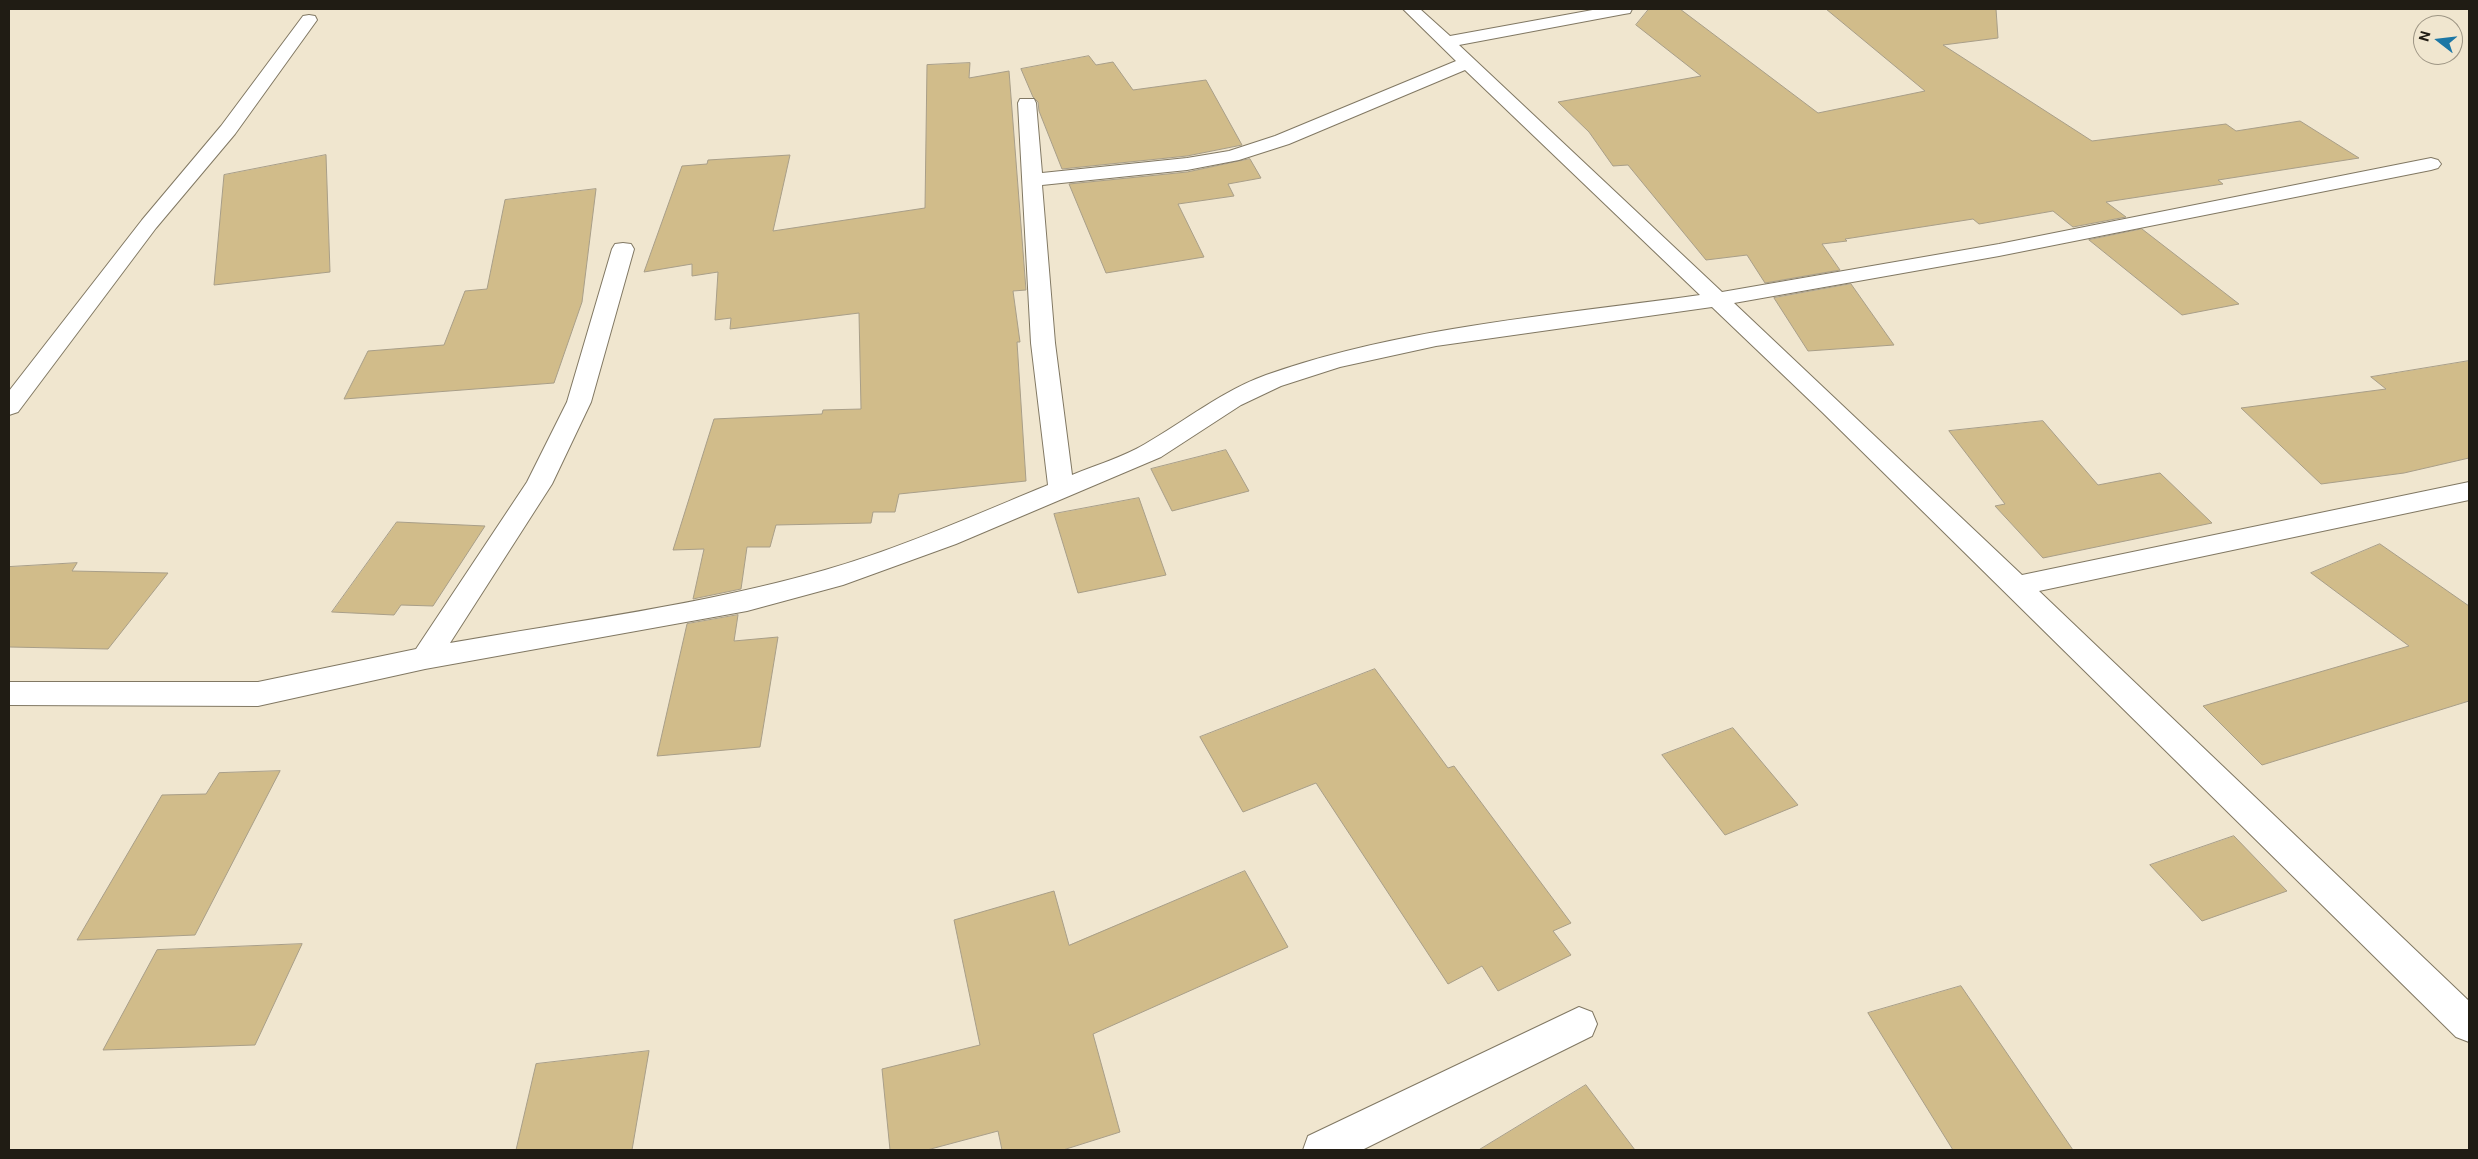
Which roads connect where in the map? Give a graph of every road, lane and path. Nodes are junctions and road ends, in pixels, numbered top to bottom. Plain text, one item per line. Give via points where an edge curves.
1 (1411, 9) edge
2 (1624, 9) edge
3 (309, 20) dead end
4 (1446, 42) junction
5 (1467, 63) junction
6 (1027, 103) dead end
7 (2431, 164) dead end
8 (1033, 180) junction
9 (623, 250) dead end
10 (1718, 300) junction
11 (9, 407) edge
12 (1061, 489) junction
13 (2469, 491) edge
14 (2016, 586) junction
15 (425, 658) junction
16 (9, 694) edge
17 (1579, 1024) dead end
18 (2469, 1025) edge
19 (1322, 1150) edge

1 - 4 street
2 - 4 street
3 - 11 street via 228,130 149,224
4 - 5 street
5 - 8 street via 1282,140 1232,156 1188,164
5 - 10 street
6 - 8 street
7 - 10 street via 1999,250
8 - 12 street via 1043,343
9 - 15 street via 579,402 539,484
10 - 12 street via 1436,338 1334,361 1273,381 1232,400 1152,451
10 - 14 street
12 - 15 street via 947,537 833,578 747,601
13 - 14 street
14 - 18 street
15 - 16 street via 258,694
17 - 19 street

